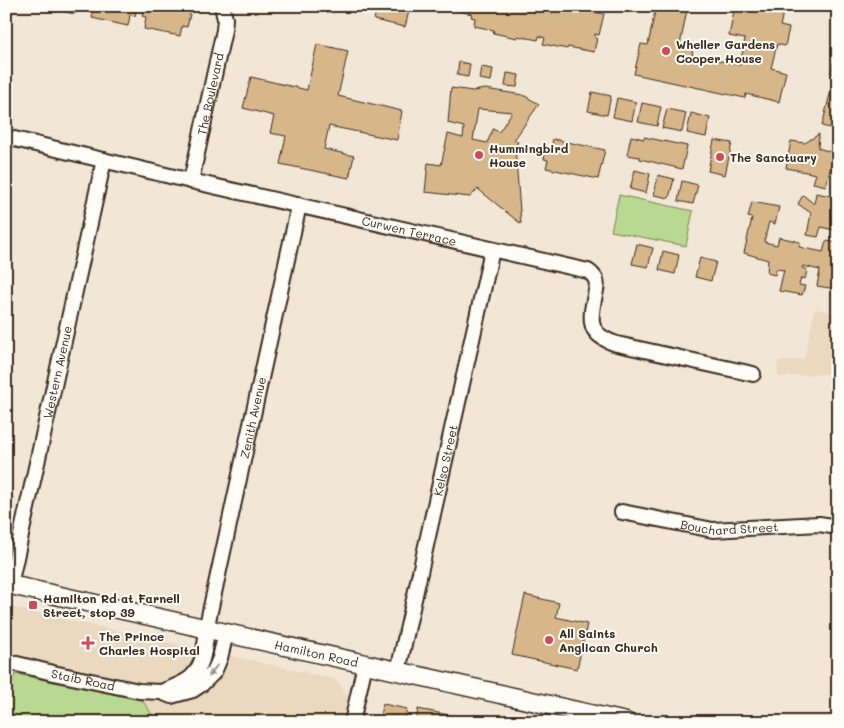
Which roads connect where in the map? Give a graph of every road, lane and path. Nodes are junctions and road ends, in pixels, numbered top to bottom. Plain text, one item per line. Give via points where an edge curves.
1 (222, 6) edge
2 (6, 137) edge
3 (104, 160) junction
4 (192, 181) junction
5 (299, 205) junction
6 (492, 250) junction
7 (753, 374) dead end
8 (622, 512) dead end
9 (838, 527) edge
10 (8, 585) edge
11 (206, 629) junction
12 (226, 633) junction
13 (6, 663) edge
14 (365, 664) junction
15 (398, 671) junction
16 (161, 692) junction
17 (352, 722) edge
18 (626, 722) edge

1 - 4 street, The Boulevard via 224,30
2 - 3 street, Curwen Terrace
3 - 4 street, Curwen Terrace
3 - 10 street, Western Avenue
4 - 5 street, Curwen Terrace
5 - 6 street, Curwen Terrace
5 - 11 street, Zenith Avenue
6 - 7 street, Curwen Terrace via 581,269 593,275 597,284 592,320 601,338
6 - 15 street, Kelso Street
8 - 9 street, Bouchard Street via 713,530 819,524
10 - 11 main road, Hamilton Road
11 - 12 main road, Hamilton Road
11 - 16 street, Staib Road via 202,658 195,673
12 - 14 main road, Hamilton Road
12 -> 16 street, Staib Road via 218,666 202,684 171,696
13 - 16 street, Staib Road via 139,691
14 - 15 main road, Hamilton Road
14 - 17 street
15 - 18 main road, Hamilton Road

